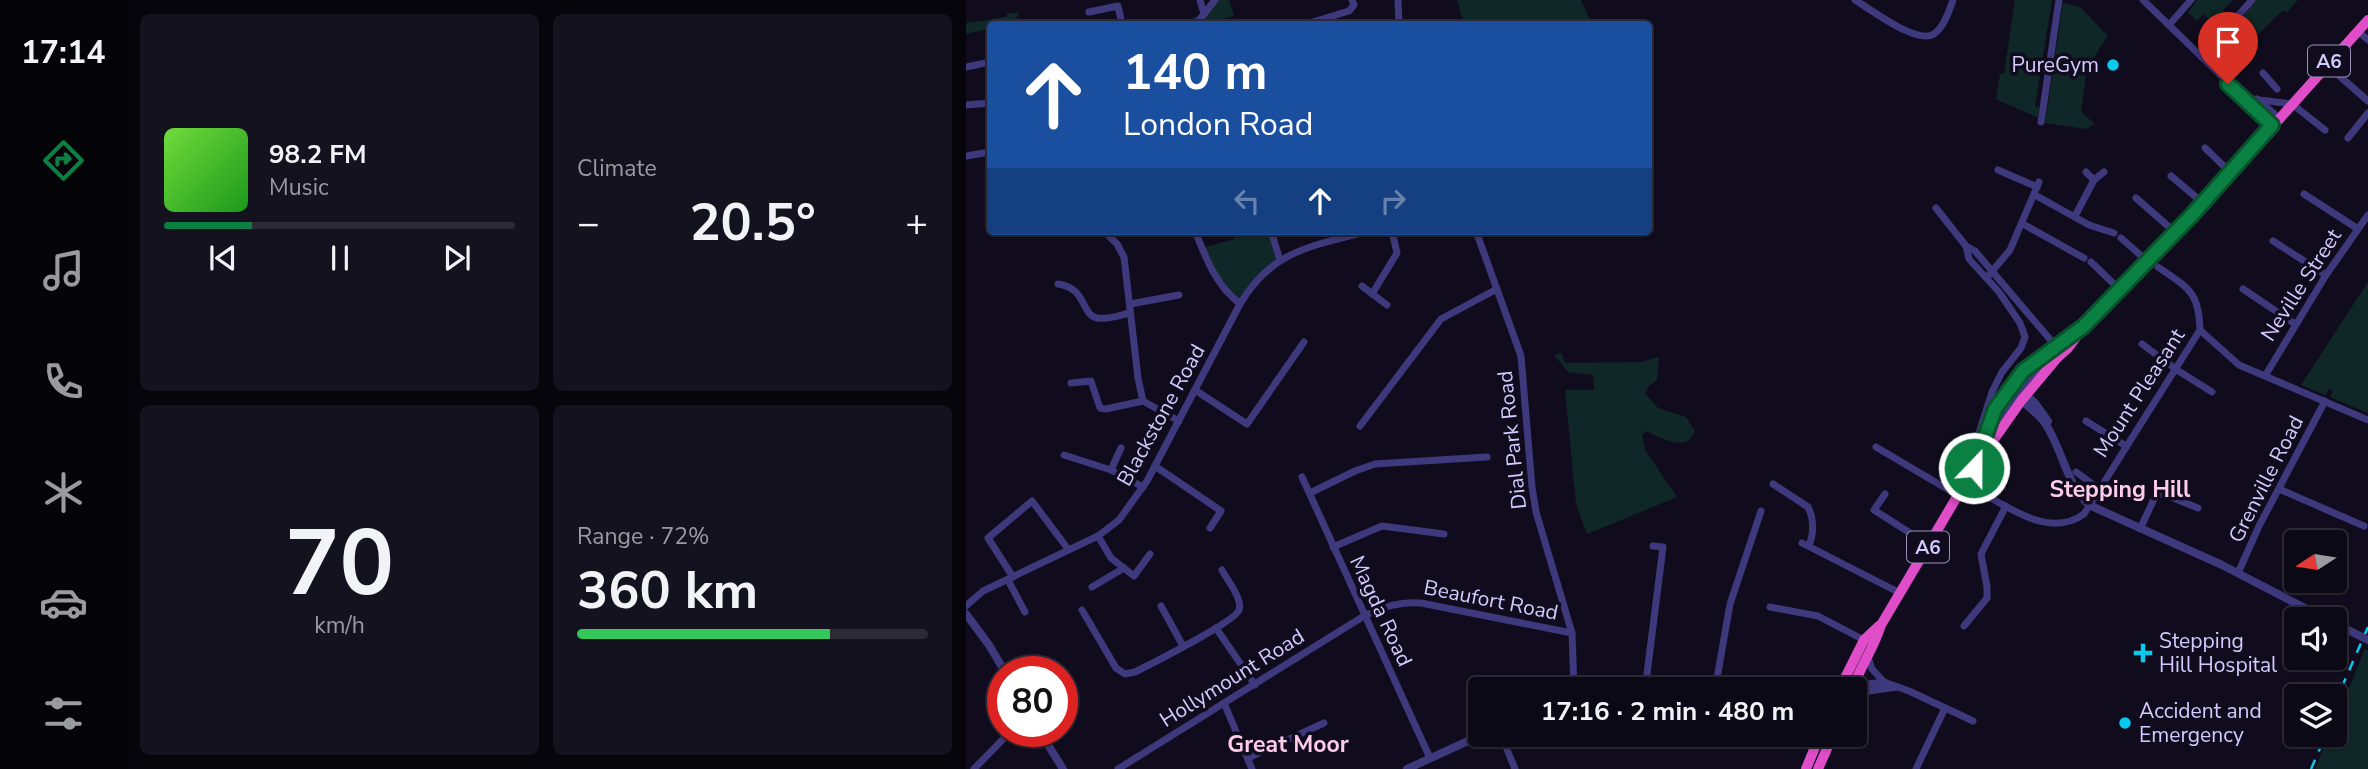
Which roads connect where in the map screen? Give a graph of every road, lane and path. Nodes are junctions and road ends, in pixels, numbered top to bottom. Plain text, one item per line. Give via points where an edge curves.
1 (1200, 0) edge
2 (1215, 0) edge
3 (1352, 0) edge
4 (1398, 0) edge
5 (1855, 0) edge
6 (1953, 0) edge
7 (2059, 0) edge
8 (2143, 0) edge
9 (2191, 0) edge
10 (2252, 0) edge
11 (1088, 12) dead end
12 (1204, 14) junction
13 (2368, 20) edge
14 (1121, 21) edge
15 (1198, 21) edge
16 (1316, 21) edge
17 (1399, 21) edge
18 (2169, 25) junction
19 (2358, 31) junction
20 (2368, 40) edge
21 (2201, 57) junction
22 (987, 63) edge
23 (2326, 64) junction
24 (966, 67) edge
25 (2263, 74) dead end
26 (2277, 89) dead end
27 (2244, 98) junction
28 (2256, 98) junction
29 (2368, 101) edge
30 (987, 103) edge
31 (2292, 104) junction
32 (966, 105) edge
33 (2368, 113) edge
34 (2041, 122) dead end
35 (2275, 122) junction
36 (2325, 130) dead end
37 (2348, 138) dead end
38 (2205, 148) dead end
39 (987, 152) edge
40 (966, 156) edge
41 (1998, 170) dead end
42 (2086, 172) dead end
43 (2104, 172) dead end
44 (2230, 172) junction
45 (2171, 176) dead end
46 (2094, 180) junction
47 (2037, 188) junction
48 (2304, 194) dead end
49 (2136, 198) dead end
50 (2203, 203) junction
51 (1936, 208) dead end
52 (2368, 215) edge
53 (2075, 216) junction
54 (2023, 224) junction
55 (2358, 229) junction
56 (2176, 233) junction
57 (1108, 235) edge
58 (1197, 235) edge
59 (1272, 235) edge
60 (1354, 235) edge
61 (1393, 235) edge
62 (1477, 235) edge
63 (2273, 241) dead end
64 (1280, 260) junction
65 (2147, 261) junction
66 (2158, 267) dead end
67 (1990, 275) junction
68 (2326, 275) junction
69 (1058, 285) dead end
70 (1362, 286) dead end
71 (1497, 289) junction
72 (2119, 289) junction
73 (2243, 289) dead end
74 (1372, 294) junction
75 (1179, 295) dead end
76 (1130, 304) junction
77 (1240, 304) junction
78 (1387, 305) dead end
79 (1130, 313) junction
80 (2295, 324) junction
81 (2200, 330) junction
82 (1304, 342) dead end
83 (2142, 344) dead end
84 (2058, 352) junction
85 (2177, 370) junction
86 (2002, 372) junction
87 (2264, 376) junction
88 (1071, 383) dead end
89 (1195, 390) junction
90 (2212, 392) dead end
91 (2018, 395) junction
92 (1143, 401) junction
93 (2325, 401) junction
94 (2368, 420) edge
95 (1179, 421) junction
96 (2005, 421) junction
97 (2086, 421) dead end
98 (2044, 422) junction
99 (1360, 426) dead end
100 (2054, 440) junction
101 (2126, 446) junction
102 (1876, 447) dead end
103 (1121, 448) dead end
104 (1064, 455) dead end
105 (1487, 458) dead end
106 (1155, 466) junction
107 (1974, 468) junction
108 (1111, 470) junction
109 (2076, 472) dead end
110 (1302, 477) dead end
111 (1773, 484) dead end
112 (1143, 487) junction
113 (2098, 488) junction
114 (2279, 489) junction
115 (1310, 493) junction
116 (1982, 493) dead end
117 (1885, 494) dead end
118 (1959, 496) junction
119 (2089, 505) junction
120 (2006, 506) junction
121 (2199, 508) dead end
122 (1761, 511) dead end
123 (2364, 526) dead end
124 (1210, 528) dead end
125 (2140, 528) junction
126 (1444, 534) dead end
127 (1098, 536) junction
128 (1929, 545) junction
129 (1653, 546) dead end
130 (1333, 547) junction
131 (1068, 549) junction
132 (1150, 554) dead end
133 (1124, 568) junction
134 (1222, 570) dead end
135 (2238, 573) junction
136 (1010, 578) junction
137 (1092, 587) dead end
138 (1900, 593) junction
139 (966, 606) edge
140 (1161, 606) dead end
141 (1770, 607) dead end
142 (2303, 607) edge
143 (1082, 610) dead end
144 (1025, 612) dead end
145 (966, 614) edge
146 (1364, 617) junction
147 (1881, 625) junction
148 (1964, 626) dead end
149 (1216, 628) junction
150 (2347, 630) edge
151 (1572, 633) junction
152 (1864, 640) junction
153 (2368, 640) edge
154 (1184, 646) junction
155 (994, 656) edge
156 (1868, 657) junction
157 (1574, 677) edge
158 (1646, 677) edge
159 (1717, 677) edge
160 (1849, 677) edge
161 (1854, 677) edge
162 (1884, 682) junction
163 (1255, 685) junction
164 (1867, 685) edge
165 (1898, 687) junction
166 (1867, 688) edge
167 (1224, 704) junction
168 (1945, 708) junction
169 (1973, 721) dead end
170 (1324, 723) dead end
171 (1468, 741) edge
172 (995, 747) edge
173 (1049, 747) edge
174 (1506, 747) edge
175 (1815, 747) edge
176 (1828, 747) edge
177 (1248, 758) junction
178 (1430, 758) junction
179 (1410, 768) edge
180 (974, 769) edge
181 (1063, 769) edge
182 (1118, 769) edge
183 (1252, 769) edge
184 (1515, 769) edge
185 (1806, 769) edge
186 (1818, 769) edge
187 (1916, 769) edge

1 - 12 street
2 - 12 street
3 - 16 street via 1349,11
4 - 17 street
5 - 6 street via 1909,32 1928,36 1940,28
7 - 34 street
8 - 18 street
9 - 18 street
10 - 21 street
11 - 14 street via 1118,6
12 - 15 street
13 - 19 highway, A6
18 - 21 street
19 - 20 street
19 - 23 highway, A6
21 - 27 street
22 - 24 street
23 - 29 street
23 - 31 highway, A6
25 - 26 street
27 - 28 street
27 - 35 street
28 - 31 street
28 - 35 street
30 - 32 street
31 - 35 highway, A6
31 - 36 street
33 - 37 street
35 - 44 highway, A6
38 - 44 street
39 - 40 street
41 - 47 street
42 - 46 street
43 - 46 street
44 - 50 highway, A6
45 - 50 street
46 - 53 street
47 - 53 street
47 - 54 street
48 - 55 street
49 - 56 street
50 - 56 highway, A6
51 - 67 street
52 - 55 street, Neville Street
53 - 65 street via 2118,235
54 - 67 street
54 - 72 street via 2087,260
55 - 68 street, Neville Street
56 - 65 highway, A6
57 - 76 street via 1124,257
58 - 77 street via 1214,276
59 - 64 street
60 - 64 street, Blackstone Road
61 - 74 street via 1397,253
62 - 71 street, Dial Park Road
63 - 68 street
64 - 77 street, Blackstone Road via 1255,281
65 - 72 highway, A6
66 - 81 street, Mount Pleasant via 2194,296
67 - 84 street
67 - 86 street via 2024,333 2021,348
68 - 80 street, Neville Street
69 - 79 street via 1075,290 1092,316 1100,319
70 - 74 street
71 - 99 street via 1441,319
71 - 151 street, Dial Park Road via 1524,366 1536,512
72 - 84 highway, A6
73 - 80 street
74 - 78 street
75 - 76 street
76 - 79 street
77 - 89 street, Blackstone Road
79 - 92 street
80 - 87 street, Neville Street
81 - 85 street, Mount Pleasant
81 - 87 street via 2239,365
82 - 89 street via 1247,424
83 - 85 street
84 - 91 highway, A6
84 - 91 highway, A6 via 2023,371
85 - 90 street
85 - 101 street, Mount Pleasant
86 - 91 street via 2003,384
86 - 107 street via 1979,433
87 - 93 street
88 - 92 street via 1091,381 1100,408
89 - 95 street, Blackstone Road
91 - 96 highway, A6
91 - 98 street
91 - 100 street via 2046,418
91 - 107 highway, A6 via 1995,409
92 - 95 street
93 - 94 street
93 - 114 street, Grenville Road
95 - 106 street, Blackstone Road
96 - 98 street via 2027,414
96 - 107 highway, A6
97 - 101 street
98 - 100 street
100 - 119 street via 2069,479
101 - 113 street, Mount Pleasant
102 - 118 street
103 - 108 street
104 - 108 street
105 - 115 street via 1375,464
106 - 112 street, Blackstone Road
106 - 124 street via 1221,511
107 - 118 highway, A6
108 - 112 street
109 - 113 street
110 - 115 street, Magda Road
111 - 138 street via 1808,507 1812,539 1805,544
112 - 127 street, Blackstone Road via 1119,520
113 - 119 street, Mount Pleasant
114 - 123 street
114 - 135 street, Grenville Road
115 - 130 street, Magda Road
116 - 120 street
117 - 128 street via 1874,510
118 - 128 highway, A6
119 - 120 street via 2084,514 2062,525
119 - 125 street
120 - 148 street via 1981,554 1987,598
121 - 125 street via 2161,493
122 - 159 street via 1731,604
125 - 135 street
126 - 130 street via 1382,526
127 - 131 street, Blackstone Road
127 - 133 street via 1111,558
128 - 138 highway, A6
129 - 158 street via 1663,547
130 - 146 street, Magda Road
131 - 136 street, Blackstone Road
131 - 136 street via 1032,501 988,538
132 - 133 street via 1134,576
133 - 137 street
134 - 149 street via 1240,609
135 - 142 street
136 - 139 street, Blackstone Road
136 - 144 street
138 - 147 highway, A6
140 - 154 street
141 - 152 street via 1818,616
143 - 154 street via 1116,668 1125,674
145 - 155 street
146 - 151 street, Beaufort Road via 1407,602
146 - 163 street, Hollymount Road
146 - 178 street, Magda Road
147 - 152 highway, A6
147 - 156 highway, A6
149 - 154 street
149 - 163 street
150 - 153 street, bridge
151 - 157 street, Dial Park Road
152 - 160 highway, A6
156 - 161 highway, A6
156 - 162 street
162 - 164 street
162 - 165 street
163 - 167 street, Hollymount Road
165 - 166 street
165 - 168 street
167 - 177 street
167 - 182 street, Hollymount Road
168 - 169 street
168 - 187 street
170 - 177 street
171 - 178 street
172 - 180 street
173 - 181 street
174 - 184 street
175 - 185 highway
176 - 186 highway
177 - 183 street
178 - 179 street

